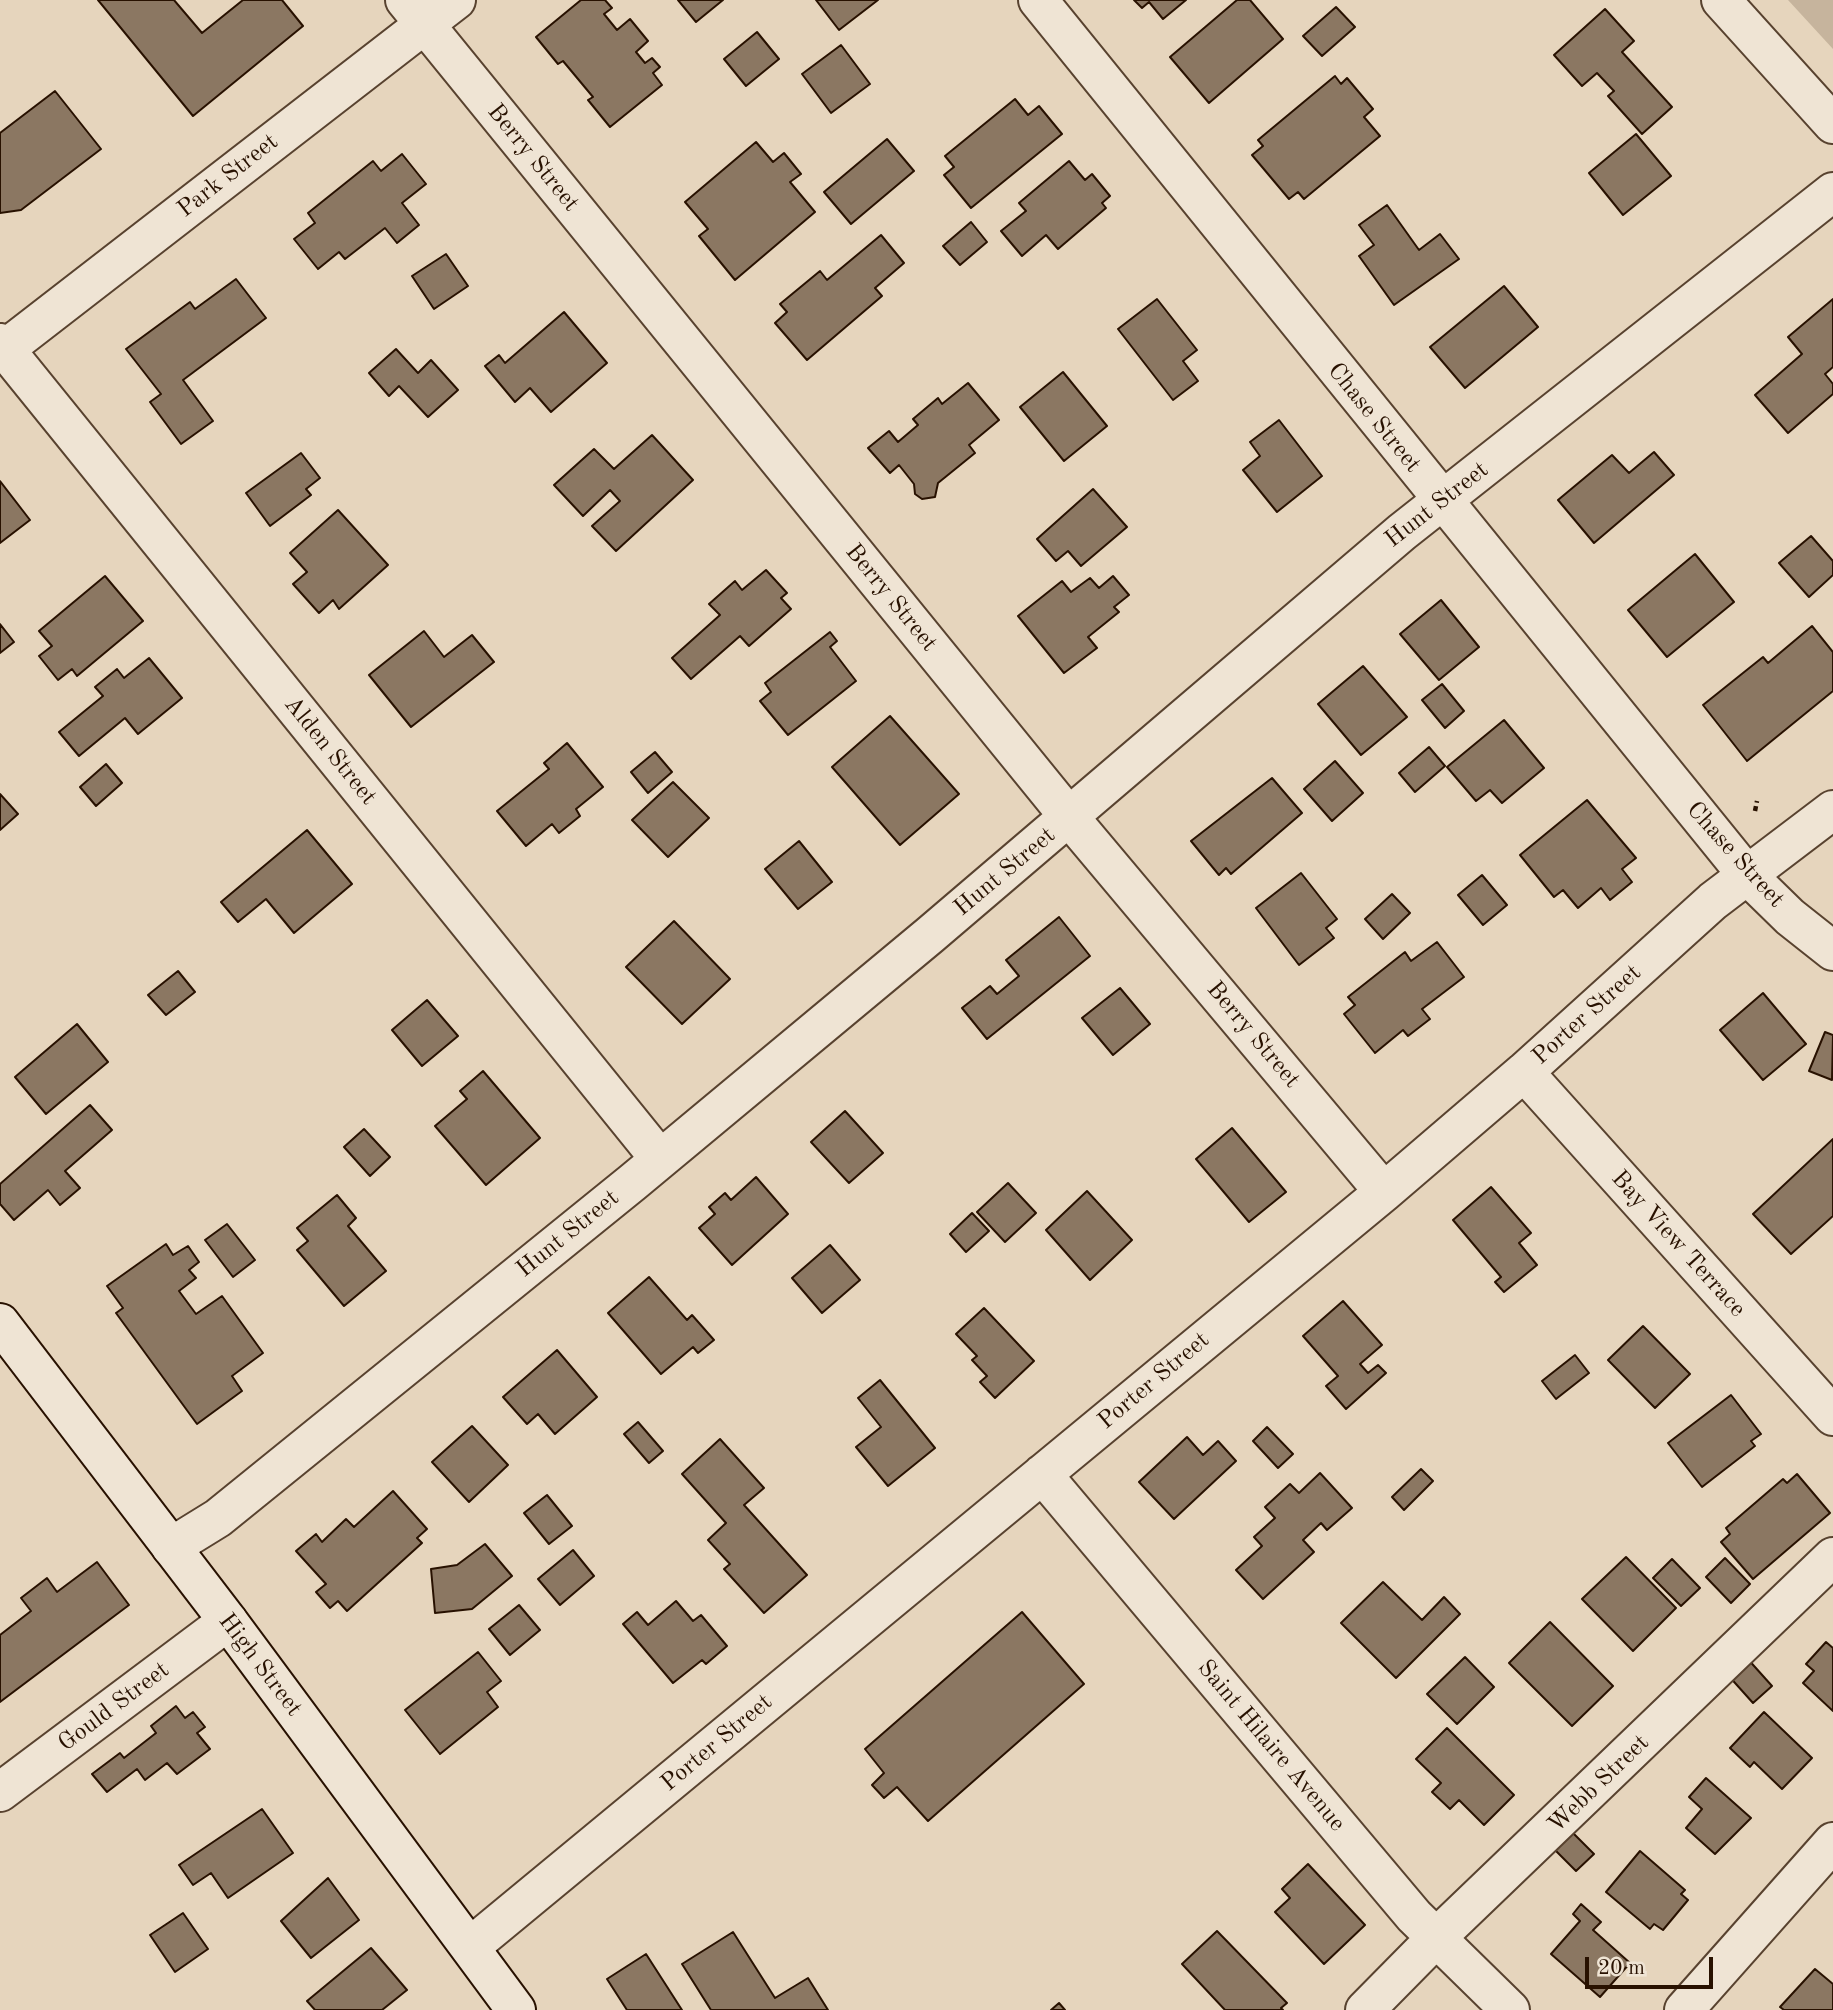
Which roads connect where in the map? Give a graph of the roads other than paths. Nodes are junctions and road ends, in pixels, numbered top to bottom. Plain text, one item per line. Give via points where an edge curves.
1 (456, 0) edge
2 (1038, 0) edge
3 (1721, 0) edge
4 (414, 12) edge
5 (1833, 124) edge
6 (1833, 192) edge
7 (2, 348) edge
8 (1442, 502) junction
9 (1833, 810) edge
10 (1070, 818) junction
11 (1747, 875) junction
12 (1833, 951) edge
13 (1524, 1072) junction
14 (660, 1159) junction
15 (1384, 1192) junction
16 (0, 1323) edge
17 (1833, 1416) edge
18 (1042, 1474) junction
19 (172, 1547) junction
20 (1833, 1558) edge
21 (228, 1621) junction
22 (0, 1792) edge
23 (1833, 1842) edge
24 (1437, 1938) junction
25 (470, 1947) junction
26 (516, 2010) edge
27 (1365, 2010) edge
28 (1510, 2010) edge
29 (1684, 2010) edge

1 - 4 street, Park Street
2 - 8 street, Chase Street
3 - 5 street
4 - 7 street, Park Street
4 - 10 street, Berry Street
6 - 8 street, Hunt Street
7 - 14 street, Alden Street
8 - 10 street, Hunt Street
8 - 11 street, Chase Street
9 - 11 street, Porter Street
10 - 14 street, Hunt Street
10 - 15 street, Berry Street
11 - 12 street, Chase Street
11 - 13 street, Porter Street
13 - 15 street, Porter Street
13 - 17 street, Bay View Terrace
14 - 19 street, Hunt Street via 218,1518
15 - 18 street, Porter Street
16 - 19 street, High Street
18 - 24 street, Saint Hilaire Avenue
18 - 25 street, Porter Street
19 - 21 street, High Street
20 - 24 street, Webb Street
21 - 22 street, Gould Street
21 - 25 street, High Street
23 - 29 street
24 - 27 street, Webb Street
24 - 28 street, Saint Hilaire Avenue
25 - 26 street, High Street

